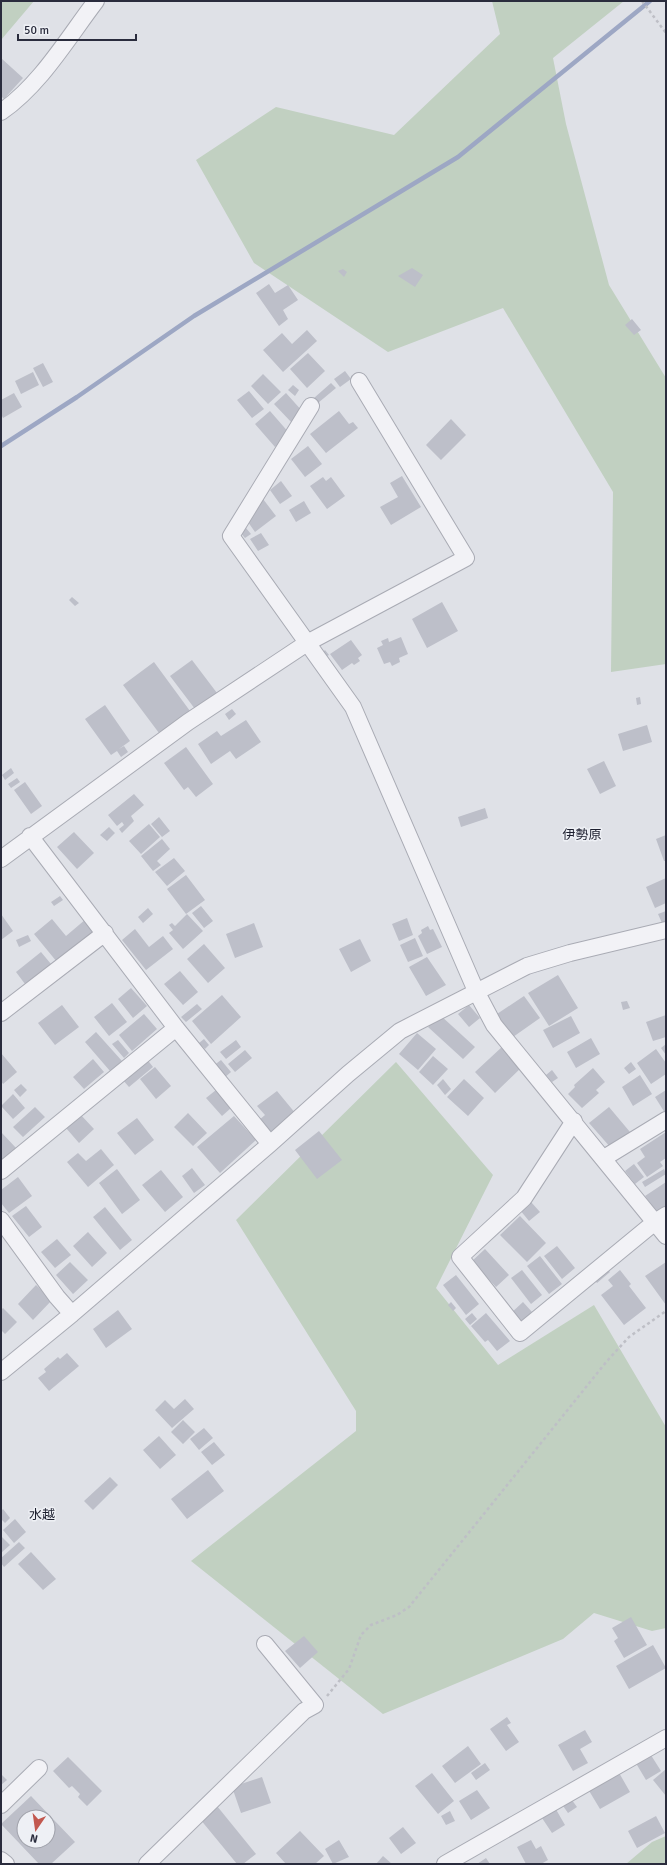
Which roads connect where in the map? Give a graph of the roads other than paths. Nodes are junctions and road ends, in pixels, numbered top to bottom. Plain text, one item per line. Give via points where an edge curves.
1 (96, 1) edge
2 (1, 112) edge
3 (358, 381) dead end
4 (311, 406) dead end
5 (307, 643) junction
6 (30, 836) junction
7 (1, 859) edge
8 (666, 930) edge
9 (105, 932) junction
10 (476, 991) junction
11 (1, 1013) edge
12 (176, 1028) junction
13 (666, 1120) edge
14 (574, 1121) junction
15 (270, 1144) junction
16 (604, 1158) junction
17 (1, 1171) edge
18 (660, 1218) edge
19 (1, 1220) edge
20 (666, 1236) edge
21 (72, 1314) junction
22 (1, 1372) edge
23 (265, 1644) dead end
24 (666, 1738) edge
25 (40, 1768) dead end
26 (1, 1805) edge
27 (1, 1860) edge
28 (6, 1864) edge
29 (146, 1864) edge
30 (446, 1864) edge

1 - 2 street via 34,82
3 - 5 street via 466,558
4 - 5 street via 231,536
5 - 6 street via 188,722
5 - 10 street via 353,707
6 - 7 street
6 - 9 street
8 - 10 street via 570,952 527,966
9 - 11 street
9 - 12 street
10 - 14 street via 494,1025
10 - 15 street via 400,1031
12 - 15 street
12 - 17 street
13 - 16 street
14 - 16 street
14 - 18 street via 524,1198 460,1257 520,1333
15 - 21 street
16 - 18 street
18 - 20 street
19 - 21 street
21 - 22 street
23 - 29 street via 315,1705 304,1711
24 - 30 street
25 - 26 street
27 - 28 street

